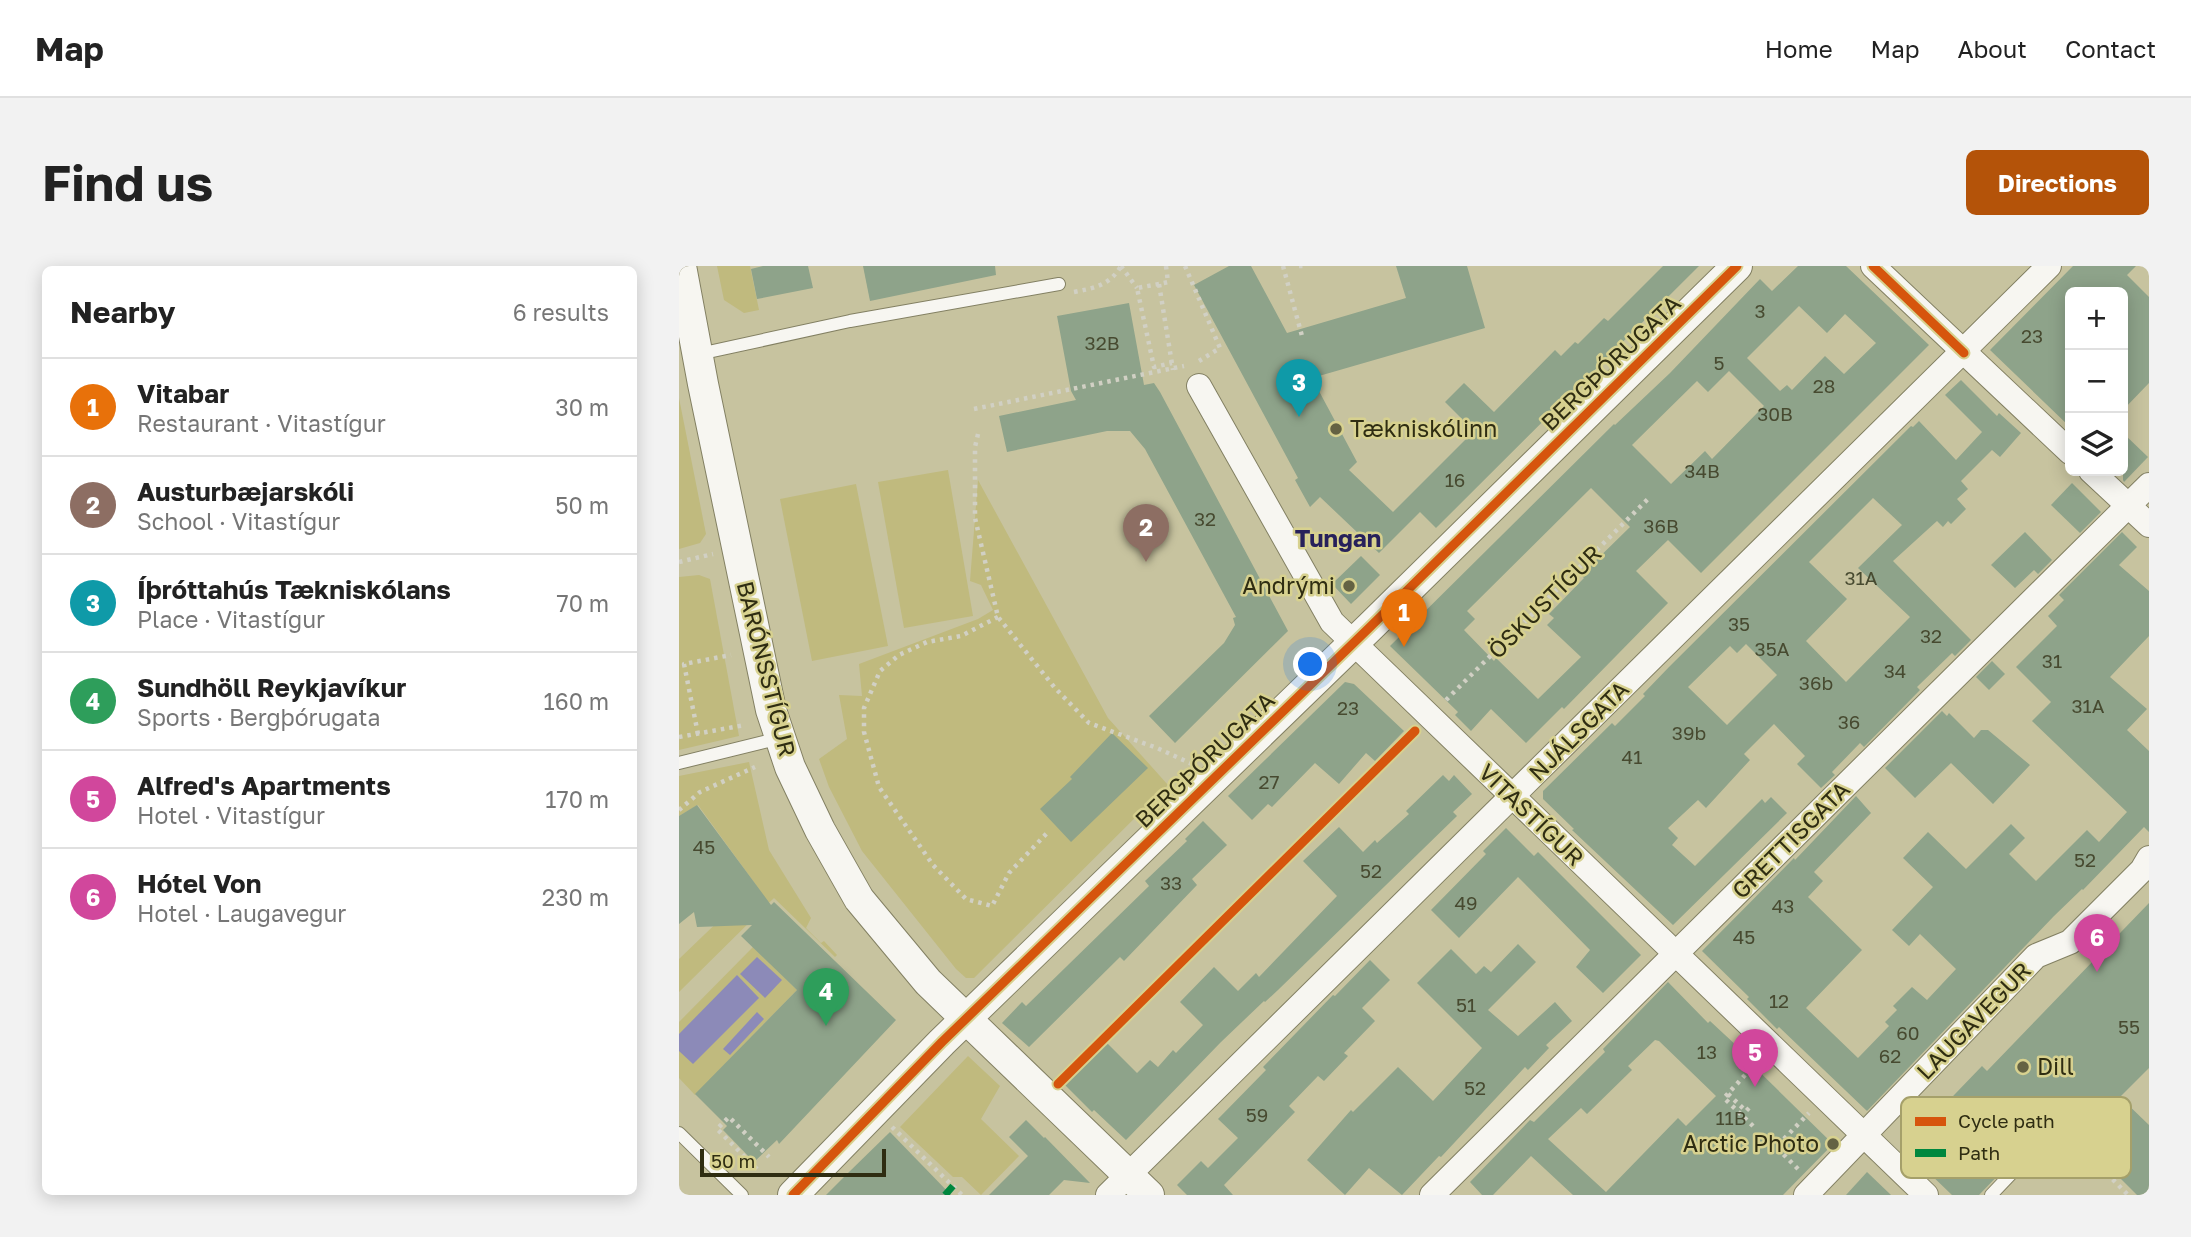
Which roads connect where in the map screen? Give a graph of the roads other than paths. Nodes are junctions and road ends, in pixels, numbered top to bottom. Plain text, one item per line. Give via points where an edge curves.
1 (681, 266) edge
2 (1737, 266) edge
3 (2049, 266) edge
4 (1884, 269) edge
5 (1059, 284) dead end
6 (1964, 353) junction
7 (689, 356) edge
8 (1199, 386) dead end
9 (2065, 447) edge
10 (2096, 476) edge
11 (2149, 485) edge
12 (2128, 505) junction
13 (2149, 525) edge
14 (1353, 643) junction
15 (781, 738) junction
16 (679, 763) edge
17 (1512, 796) junction
18 (2149, 858) edge
19 (1676, 954) junction
20 (966, 1020) junction
21 (679, 1133) edge
22 (1864, 1135) junction
23 (1901, 1171) edge
24 (1908, 1178) edge
25 (2007, 1178) edge
26 (1129, 1188) edge
27 (1810, 1190) edge
28 (742, 1195) edge
29 (793, 1195) edge
30 (1432, 1195) edge
31 (1926, 1195) edge
32 (1991, 1195) edge

1 - 7 street, BARÓNSSTÍGUR
2 - 14 street, BERGÞÓRUGATA
3 - 6 street, NJÁLSGATA
4 - 6 street
5 - 7 lane via 850,321
6 - 9 street
6 - 17 street, NJÁLSGATA
7 - 15 street, BARÓNSSTÍGUR
8 - 14 street, VITASTÍGUR via 1322,608
10 - 12 street
11 - 12 street, GRETTISGATA
12 - 13 street
12 - 19 street, GRETTISGATA
14 - 17 street, VITASTÍGUR
14 - 20 street, BERGÞÓRUGATA
15 - 16 lane
15 - 20 street, BARÓNSSTÍGUR via 820,830 859,898 928,982
17 - 19 street, VITASTÍGUR
17 - 26 street, NJÁLSGATA
18 - 22 street, LAUGAVEGUR via 2143,870 2070,942 2036,956
19 - 22 street, VITASTÍGUR
19 - 30 street, GRETTISGATA
20 - 26 street, BARÓNSSTÍGUR
20 - 29 street, BERGÞÓRUGATA
21 - 28 lane
22 - 23 street, VITASTÍGUR
22 - 27 street, LAUGAVEGUR
24 - 31 street, VITASTÍGUR
25 - 32 lane

